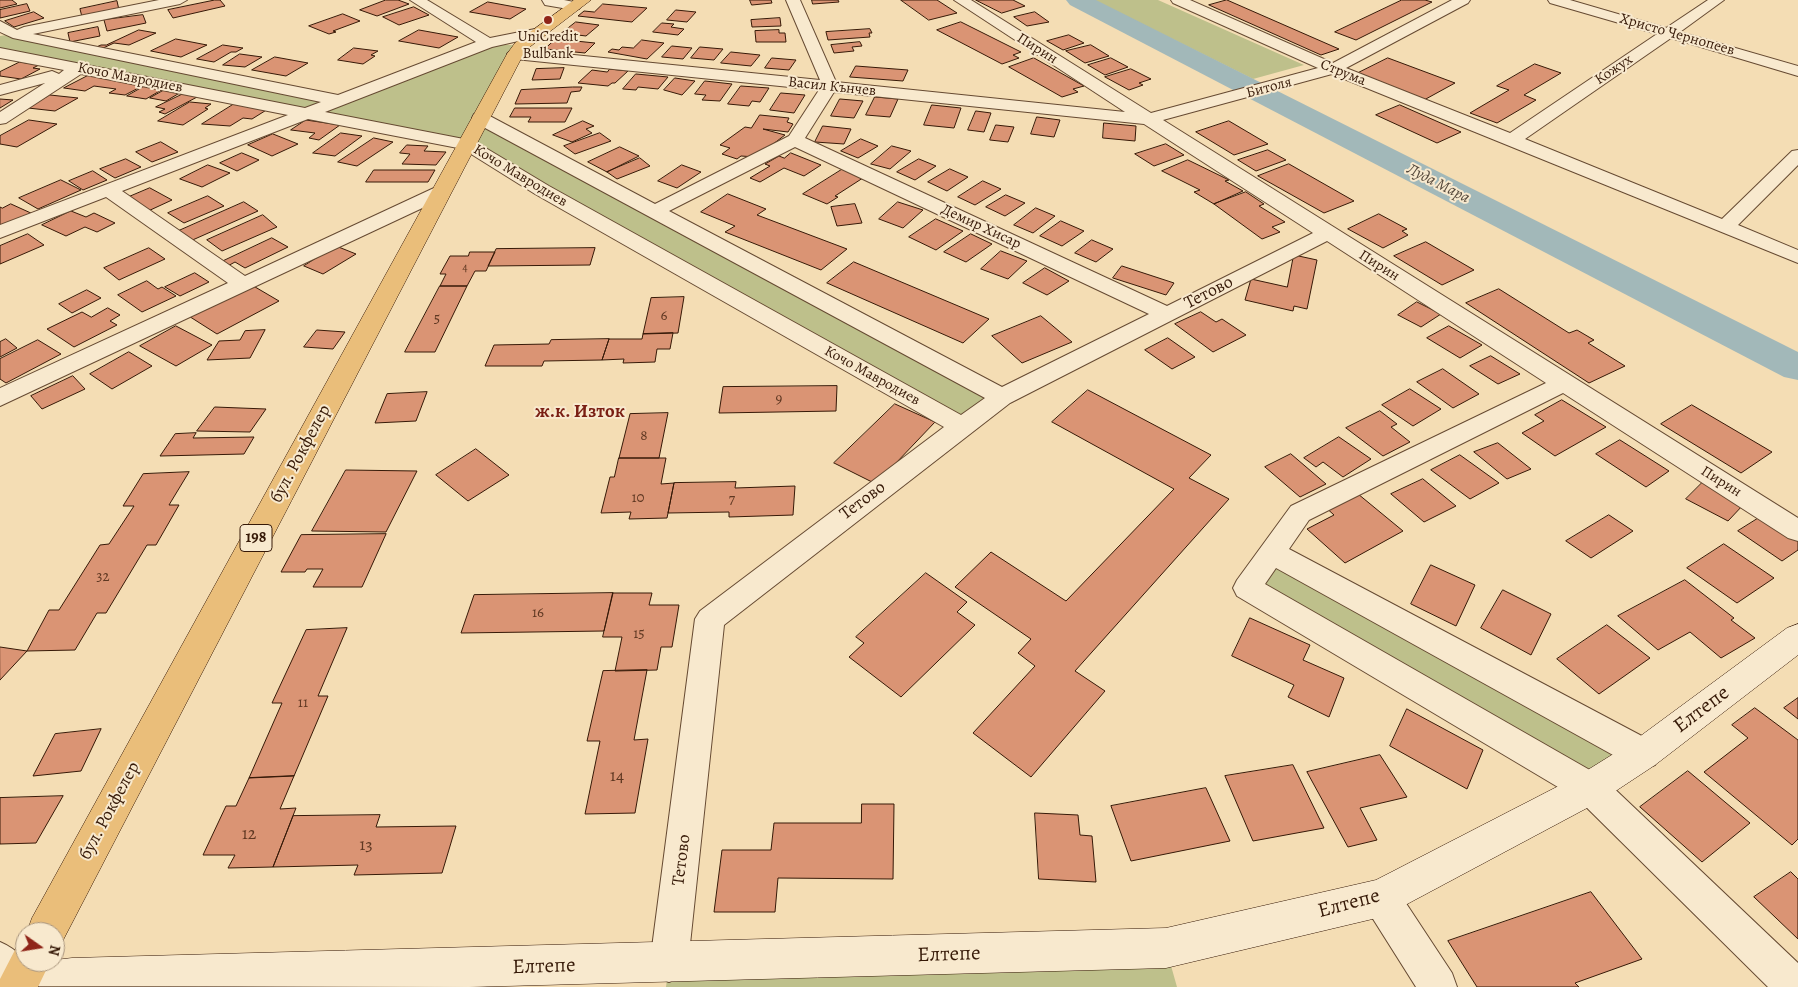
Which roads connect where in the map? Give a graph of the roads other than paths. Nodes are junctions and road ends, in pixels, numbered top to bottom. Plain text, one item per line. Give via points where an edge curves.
1 (180, 0) edge
2 (417, 0) edge
3 (549, 0) edge
4 (792, 0) edge
5 (961, 0) edge
6 (1463, 0) edge
7 (1555, 0) edge
8 (1717, 0) edge
9 (1187, 1) edge
10 (159, 2) edge
11 (579, 3) edge
12 (4, 31) edge
13 (540, 32) junction
14 (1669, 33) junction
15 (488, 43) junction
16 (0, 53) edge
17 (515, 54) junction
18 (79, 68) junction
19 (1333, 69) junction
20 (1798, 71) edge
21 (830, 86) junction
22 (0, 90) edge
23 (339, 100) junction
24 (308, 112) junction
25 (480, 118) junction
26 (0, 119) edge
27 (1148, 119) junction
28 (795, 140) junction
29 (1512, 140) junction
30 (468, 145) junction
31 (1798, 155) edge
32 (108, 190) junction
33 (440, 192) junction
34 (655, 211) junction
35 (1725, 227) junction
36 (0, 232) edge
37 (1328, 233) junction
38 (1798, 257) edge
39 (243, 284) junction
40 (1167, 314) junction
41 (1565, 383) junction
42 (1002, 397) junction
43 (0, 398) edge
44 (962, 426) junction
45 (1798, 531) edge
46 (1271, 552) junction
47 (1798, 638) edge
48 (1644, 754) junction
49 (1590, 788) junction
50 (1381, 898) junction
51 (51, 922) edge
52 (668, 963) junction
53 (17, 973) edge
54 (1438, 987) edge
55 (1794, 987) edge

1 - 10 street
2 - 15 street
3 - 11 street
4 - 21 street
5 - 27 street, Пирин
6 - 19 street, Битоля
7 - 14 street, Христо Чернопеев
8 - 14 street, Кожух
9 - 19 street, Струма
10 - 12 street
11 - 13 main road, бул. Рокфелер / 198
12 - 23 street, Кочо Мавродиев
13 - 15 street
13 - 17 main road, бул. Рокфелер / 198
14 - 20 street, Христо Чернопеев
14 - 29 street, Кожух
15 - 23 street
16 - 18 street, Кочо Мавродиев
17 - 21 street, Васил Кънчев
17 - 25 main road, бул. Рокфелер / 198
18 - 22 street
18 - 24 street, Кочо Мавродиев
18 - 26 street
19 - 27 street, Битоля
19 - 29 street, Струма
21 - 27 street, Васил Кънчев
21 - 28 street
23 - 24 street
24 - 30 street, Кочо Мавродиев
24 - 32 street
25 - 30 main road, бул. Рокфелер / 198
25 - 34 street, Кочо Мавродиев
27 - 37 street, Пирин
28 - 34 street
28 - 40 street, Демир Хисар
29 - 35 street, Струма
30 - 33 main road, бул. Рокфелер / 198
30 - 44 street, Кочо Мавродиев via 558,200
31 - 35 street
32 - 36 street
32 - 39 street
33 - 39 street
33 - 51 main road, бул. Рокфелер / 198
34 - 42 street, Кочо Мавродиев
35 - 38 street, Струма
37 - 40 street, Тетово
37 - 41 street, Пирин
39 - 43 street
40 - 42 street, Тетово
41 - 45 street, Пирин
41 - 46 street via 1300,513
42 - 44 street, Тетово
44 - 52 street, Тетово via 710,619
46 - 48 street
46 - 49 street via 1247,588
47 - 48 main road, Елтепе
48 - 49 main road, Елтепе
49 - 50 main road, Елтепе
49 - 55 street
50 - 52 main road, Елтепе via 1166,948
50 - 54 street
52 - 53 main road, Елтепе via 72,978

